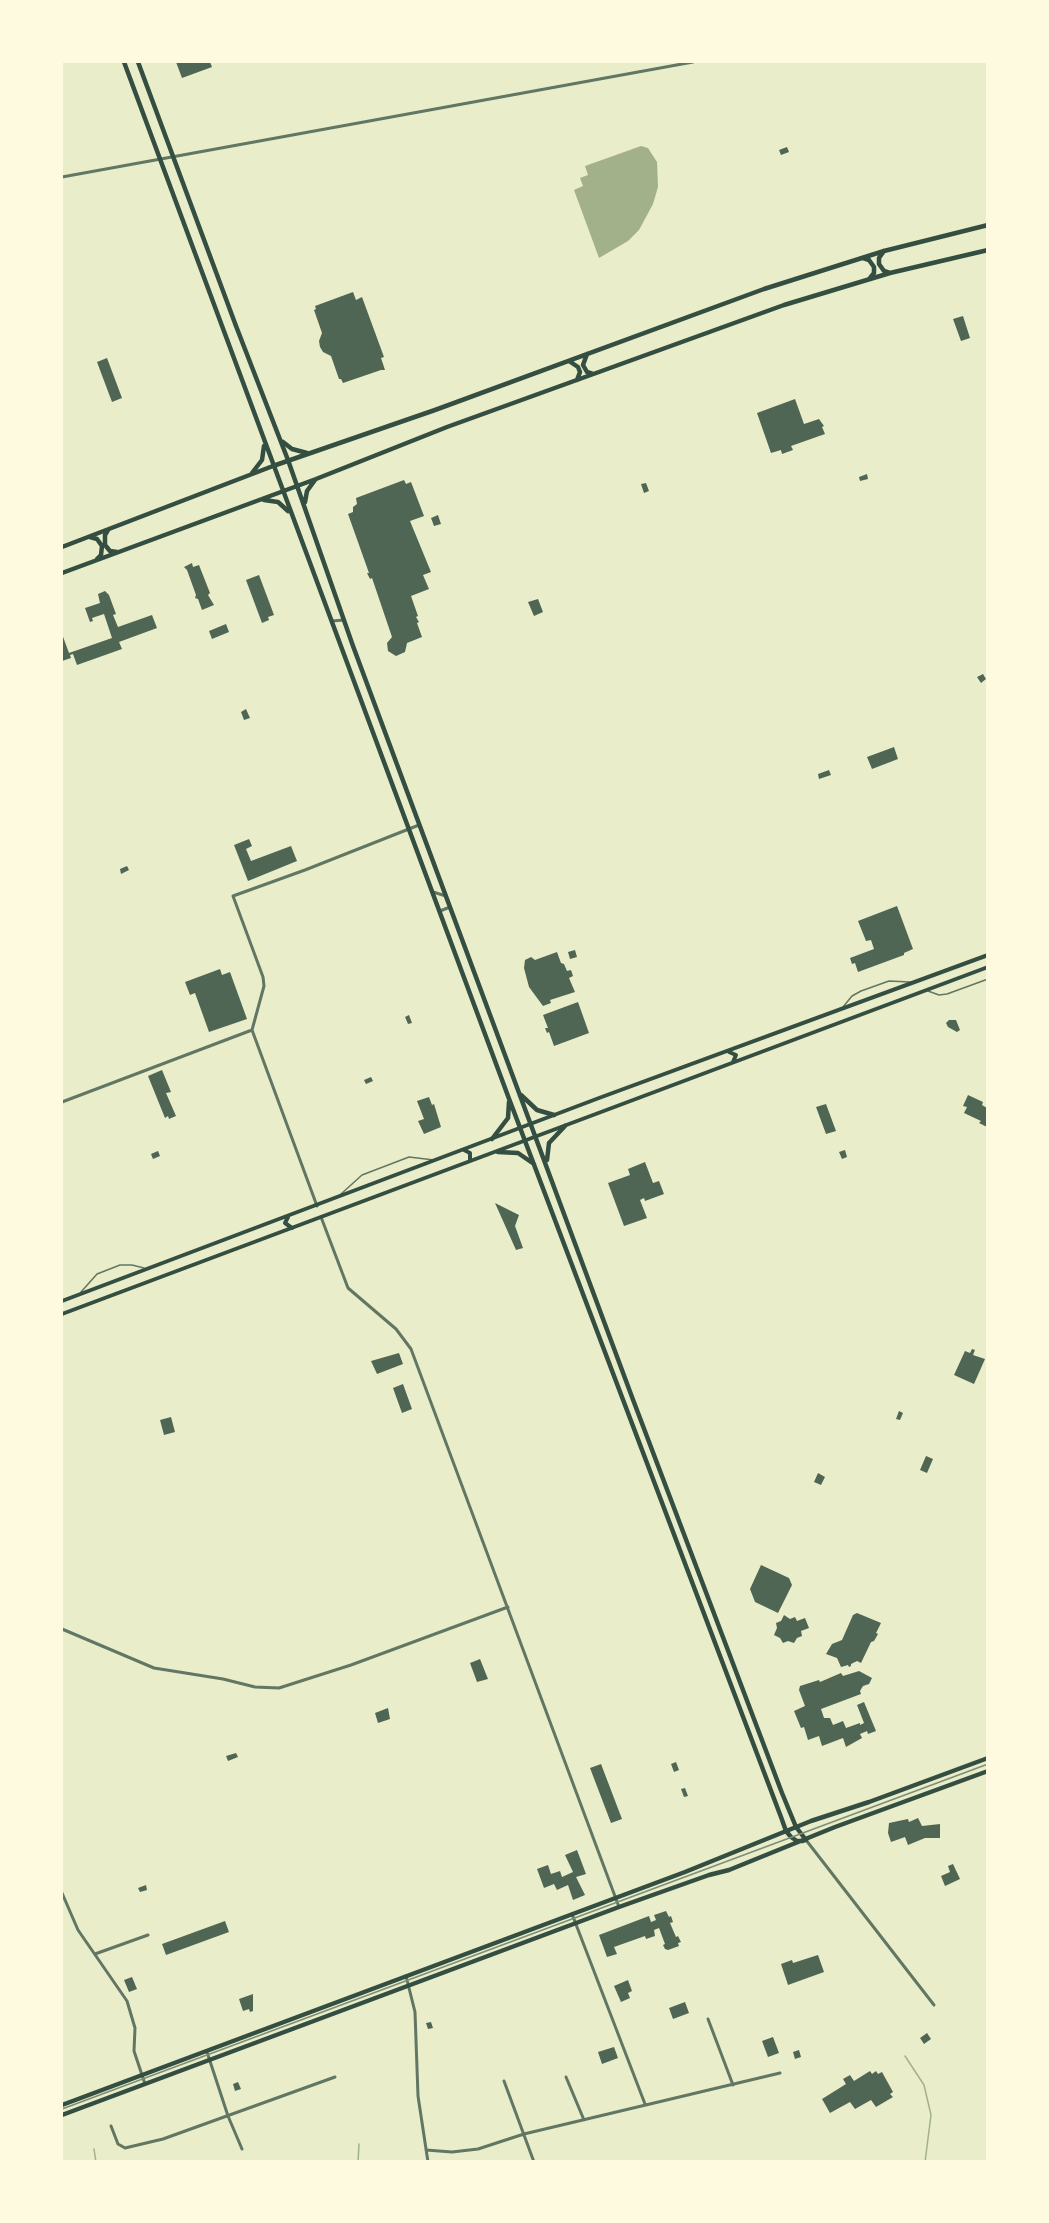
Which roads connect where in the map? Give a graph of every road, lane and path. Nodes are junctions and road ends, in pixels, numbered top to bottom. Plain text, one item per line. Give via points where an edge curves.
1 (124, 62) edge
2 (138, 62) edge
3 (693, 62) edge
4 (174, 156) junction
5 (159, 159) junction
6 (62, 177) edge
7 (987, 225) edge
8 (987, 250) edge
9 (884, 251) junction
10 (861, 258) junction
11 (890, 273) junction
12 (868, 280) junction
13 (587, 354) junction
14 (567, 361) junction
15 (594, 374) junction
16 (575, 381) junction
17 (279, 437) junction
18 (265, 443) junction
19 (307, 453) junction
20 (288, 460) junction
21 (273, 466) junction
22 (252, 474) junction
23 (316, 479) junction
24 (298, 486) junction
25 (282, 492) junction
26 (261, 500) junction
27 (306, 508) junction
28 (291, 514) junction
29 (111, 529) junction
30 (87, 538) junction
31 (62, 547) edge
32 (118, 552) junction
33 (95, 561) junction
34 (62, 573) edge
35 (344, 620) junction
36 (333, 621) junction
37 (365, 679) junction
38 (356, 682) junction
39 (393, 753) junction
40 (383, 757) junction
41 (419, 825) junction
42 (410, 828) junction
43 (433, 892) junction
44 (446, 896) junction
45 (450, 908) junction
46 (440, 911) junction
47 (987, 955) edge
48 (987, 967) edge
49 (474, 971) junction
50 (464, 974) junction
51 (987, 980) edge
52 (914, 982) junction
53 (927, 990) junction
54 (841, 1010) junction
55 (830, 1014) junction
56 (490, 1016) junction
57 (480, 1020) junction
58 (834, 1024) junction
59 (252, 1030) junction
60 (744, 1046) junction
61 (728, 1052) junction
62 (748, 1057) junction
63 (733, 1063) junction
64 (520, 1093) junction
65 (508, 1096) junction
66 (62, 1102) edge
67 (554, 1115) junction
68 (531, 1124) junction
69 (565, 1126) junction
70 (520, 1128) junction
71 (537, 1137) junction
72 (492, 1139) junction
73 (526, 1141) junction
74 (462, 1150) junction
75 (498, 1152) junction
76 (438, 1160) junction
77 (546, 1163) junction
78 (467, 1164) junction
79 (535, 1166) junction
80 (337, 1198) junction
81 (317, 1206) junction
82 (288, 1216) junction
83 (321, 1217) junction
84 (272, 1222) junction
85 (292, 1228) junction
86 (276, 1234) junction
87 (577, 1246) junction
88 (567, 1250) junction
89 (148, 1269) junction
90 (78, 1295) junction
91 (62, 1301) edge
92 (63, 1313) edge
93 (632, 1397) junction
94 (624, 1400) junction
95 (649, 1442) junction
96 (640, 1444) junction
97 (696, 1566) junction
98 (688, 1569) junction
99 (508, 1606) junction
100 (62, 1629) edge
101 (987, 1758) edge
102 (987, 1771) edge
103 (796, 1827) junction
104 (786, 1831) junction
105 (805, 1840) junction
106 (62, 1893) edge
107 (616, 1898) junction
108 (619, 1907) junction
109 (572, 1914) junction
110 (576, 1924) junction
111 (148, 1935) dead end
112 (95, 1954) junction
113 (406, 1976) junction
114 (410, 1985) junction
115 (934, 2005) dead end
116 (708, 2019) dead end
117 (206, 2051) junction
118 (209, 2060) junction
119 (780, 2073) dead end
120 (142, 2075) junction
121 (335, 2077) dead end
122 (566, 2077) dead end
123 (504, 2081) dead end
124 (145, 2084) junction
125 (733, 2085) junction
126 (645, 2104) junction
127 (62, 2105) edge
128 (62, 2115) edge
129 (228, 2116) junction
130 (584, 2120) junction
131 (111, 2126) dead end
132 (524, 2134) junction
133 (242, 2149) dead end
134 (426, 2150) junction
135 (428, 2162) edge
136 (534, 2162) edge

1 - 5 main road
2 - 4 main road
3 - 4 street
4 - 5 street
4 - 17 main road
5 - 6 street
5 - 18 main road
7 - 9 main road
8 - 11 main road
9 - 10 main road
9 - 11 main road via 879,264
10 - 12 main road via 874,267
10 - 13 main road
11 - 12 main road
12 - 15 main road via 784,305
13 - 14 main road
13 - 15 main road via 584,367
14 - 16 main road via 574,362 579,370
14 - 19 main road
15 - 16 main road
16 - 23 main road
17 - 19 main road via 287,446
17 - 20 main road
18 - 21 main road
18 - 22 main road via 262,460
19 - 20 main road
20 - 21 main road
20 - 24 main road
21 - 22 main road
21 - 25 main road
22 - 29 main road
23 - 24 main road
23 - 27 main road via 307,491
24 - 25 main road
24 - 27 main road
25 - 26 main road
25 - 28 main road
26 - 28 main road via 278,502
26 - 32 main road
27 - 35 main road
28 - 36 main road
29 - 30 main road
29 - 32 main road via 105,544
30 - 31 main road
30 - 33 main road via 97,539 102,546
32 - 33 main road
33 - 34 main road
35 - 36 street
35 - 37 main road
36 - 38 main road
37 - 38 street
37 - 39 main road
38 - 40 main road
39 - 40 street
39 - 41 main road
40 - 42 main road
41 - 42 street
41 - 44 main road
42 - 43 main road
42 - 59 street via 233,896 263,977
43 - 44 street
43 - 46 main road
44 - 45 main road
45 - 46 street
45 - 49 main road
46 - 50 main road
47 - 52 main road
48 - 53 main road
49 - 50 street
49 - 56 main road
50 - 57 main road
51 - 53 lane via 947,994
52 - 54 main road
52 - 54 lane via 890,981 871,988 852,996
53 - 58 main road
54 - 55 main road
55 - 58 main road
55 - 60 main road
56 - 57 street
56 - 64 main road
57 - 65 main road
58 - 62 main road
59 - 66 street
59 - 81 street
60 - 61 main road
60 - 62 main road via 741,1052
61 - 63 main road via 735,1055
61 - 67 main road
62 - 63 main road
63 - 69 main road
64 - 67 main road via 537,1110
64 - 68 main road
65 - 70 main road
65 - 72 main road via 508,1118
67 - 68 main road
68 - 70 main road
68 - 71 main road
69 - 71 main road
69 - 77 main road via 549,1143
70 - 72 main road
70 - 73 main road
71 - 73 main road
71 - 77 main road
72 - 74 main road
73 - 75 main road
73 - 79 main road
74 - 76 main road
74 - 78 main road via 471,1155
75 - 78 main road
75 - 79 main road via 518,1153
76 - 80 main road
76 - 80 lane via 409,1157 362,1175
77 - 87 main road
78 - 83 main road
79 - 88 main road
80 - 81 main road
81 - 82 main road
82 - 84 main road
82 - 85 main road via 285,1223
83 - 85 main road
83 - 99 street via 348,1288 396,1329 411,1349
84 - 86 main road via 280,1226
84 - 89 main road
85 - 86 main road
86 - 92 main road
87 - 88 street
87 - 93 main road
88 - 94 main road
89 - 90 main road
89 - 90 lane via 120,1265 97,1274
90 - 91 main road
93 - 94 street
93 - 95 main road
94 - 96 main road
95 - 96 street
95 - 97 main road
96 - 98 main road
97 - 98 street
97 - 103 main road
98 - 104 main road
99 - 100 street via 279,1688 154,1668
99 - 107 street
101 - 103 main road
102 - 105 main road
103 - 104 main road
103 - 105 main road
104 - 105 main road via 795,1840
104 - 107 main road
105 - 108 main road
105 - 115 street
106 - 112 street via 78,1930
107 - 108 street
107 - 109 main road
108 - 110 main road
109 - 110 street
109 - 113 main road
110 - 114 main road
110 - 126 street
111 - 112 street
112 - 120 street via 127,2001 134,2022 134,2051
113 - 114 street
113 - 117 main road
114 - 118 main road
114 - 134 street
116 - 125 street
117 - 118 street
117 - 120 main road
118 - 124 main road
118 - 129 street
119 - 125 street
120 - 124 street
120 - 127 main road
121 - 129 street
122 - 130 street
123 - 132 street
124 - 128 main road
125 - 126 street
126 - 130 street
129 - 131 street via 125,2148 118,2144
129 - 133 street
130 - 132 street
132 - 134 street via 478,2149
132 - 136 street
134 - 135 street

